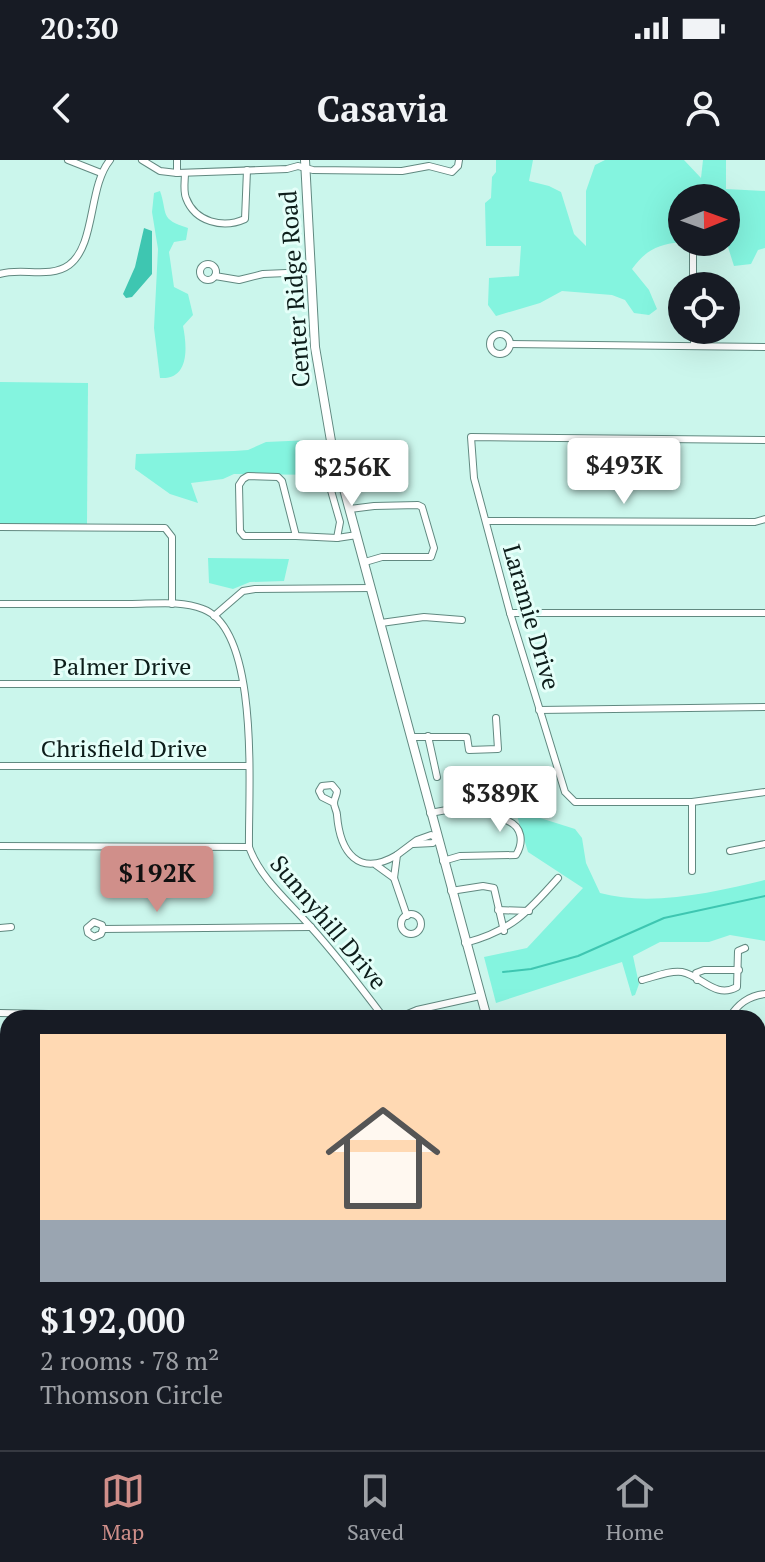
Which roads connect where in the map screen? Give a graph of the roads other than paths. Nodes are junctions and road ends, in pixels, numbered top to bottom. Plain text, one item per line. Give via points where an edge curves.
1 (68, 160) edge
2 (110, 160) edge
3 (142, 160) edge
4 (177, 160) edge
5 (435, 160) edge
6 (459, 160) edge
7 (305, 165) edge
8 (429, 166) junction
9 (247, 170) junction
10 (101, 173) junction
11 (181, 173) junction
12 (310, 272) junction
13 (0, 274) edge
14 (215, 276) dead end
15 (510, 344) dead end
16 (694, 345) joint
17 (765, 347) edge
18 (765, 440) edge
19 (328, 480) dead end
20 (350, 509) junction
21 (765, 519) edge
22 (487, 521) junction
23 (0, 527) edge
24 (357, 535) junction
25 (296, 536) junction
26 (337, 538) junction
27 (365, 562) junction
28 (371, 588) junction
29 (0, 604) edge
30 (172, 604) junction
31 (510, 613) junction
32 (765, 613) edge
33 (214, 616) junction
34 (462, 620) dead end
35 (381, 623) junction
36 (0, 684) edge
37 (243, 684) junction
38 (765, 707) edge
39 (539, 710) junction
40 (496, 718) dead end
41 (428, 736) junction
42 (412, 737) junction
43 (0, 766) edge
44 (249, 766) junction
45 (437, 777) dead end
46 (765, 792) edge
47 (692, 802) junction
48 (334, 803) dead end
49 (430, 813) junction
50 (437, 838) junction
51 (765, 844) edge
52 (0, 846) edge
53 (249, 847) junction
54 (730, 851) dead end
55 (397, 855) junction
56 (443, 861) junction
57 (376, 865) junction
58 (692, 871) dead end
59 (394, 878) junction
60 (558, 878) dead end
61 (451, 891) junction
62 (498, 910) junction
63 (529, 911) junction
64 (407, 916) dead end
65 (11, 927) dead end
66 (311, 927) junction
67 (0, 928) edge
68 (103, 929) dead end
69 (504, 931) junction
70 (465, 943) junction
71 (745, 948) dead end
72 (739, 970) junction
73 (642, 980) dead end
74 (697, 980) junction
75 (737, 987) junction
76 (728, 991) junction
77 (765, 994) edge
78 (480, 996) junction
79 (746, 1000) junction
80 (738, 1006) junction
81 (378, 1010) edge
82 (417, 1010) edge
83 (484, 1010) edge
84 (735, 1010) edge

1 - 10 street
2 - 10 street
3 - 11 street via 160,171
4 - 11 street
5 - 8 street
6 - 8 street via 452,172
7 - 8 street via 402,171
7 - 9 street
7 - 12 main road, Center Ridge Road
9 - 11 street
9 - 11 street via 245,219 227,224 198,214 185,197
10 - 13 street via 82,245 68,265
12 - 14 street via 239,280
12 - 20 main road, Center Ridge Road via 320,386
15 - 16 street
16 - 17 street
18 - 22 street, Laramie Drive via 471,437 474,478
19 - 26 street via 340,522
20 - 24 main road, Center Ridge Road
20 - 27 street via 418,505 434,548 431,557
21 - 22 street
22 - 31 street, Laramie Drive
23 - 30 street via 167,530 172,537
24 - 26 street
24 - 27 main road, Center Ridge Road
25 - 25 street via 244,536 238,508 243,479 282,481
25 - 26 street
27 - 28 main road, Center Ridge Road
28 - 33 street via 243,591
28 - 35 main road, Center Ridge Road
29 - 30 street
30 - 33 street via 195,606
31 - 32 street
31 - 39 street, Laramie Drive
33 - 37 street, Sunnyhill Drive via 228,632
34 - 35 street via 424,617
35 - 42 main road, Center Ridge Road
36 - 37 street, Palmer Drive
37 - 44 street, Sunnyhill Drive
38 - 39 street
39 - 47 street, Laramie Drive via 565,792 575,802
40 - 41 street via 498,749 469,750 467,737
41 - 42 street
41 - 45 street
42 - 49 main road, Center Ridge Road
43 - 44 street, Chrisfield Drive
44 - 53 street, Sunnyhill Drive
46 - 47 street
47 - 58 street
48 - 57 street via 341,843 356,859
49 - 50 main road, Center Ridge Road
49 - 56 street via 497,801 519,829 516,855
50 - 55 street via 431,835
50 - 56 main road, Center Ridge Road
51 - 54 street
52 - 53 street
53 - 66 street, Sunnyhill Drive via 258,868
55 - 57 street
55 - 59 street
56 - 61 main road, Center Ridge Road
57 - 59 street
59 - 64 street
60 - 63 street
61 - 62 street via 491,886
61 - 70 main road, Center Ridge Road
62 - 63 street
62 - 69 street
63 - 69 street
65 - 67 street
66 - 68 street
66 - 81 street, Sunnyhill Drive
69 - 70 street
70 - 78 main road, Center Ridge Road
71 - 72 street via 738,951
72 - 74 street via 704,970 696,973
72 - 75 street
73 - 74 street via 677,972
74 - 76 street
75 - 76 street
75 - 79 street
76 - 80 street
77 - 79 street
78 - 82 street
78 - 83 main road, Center Ridge Road
79 - 80 street
80 - 84 street

